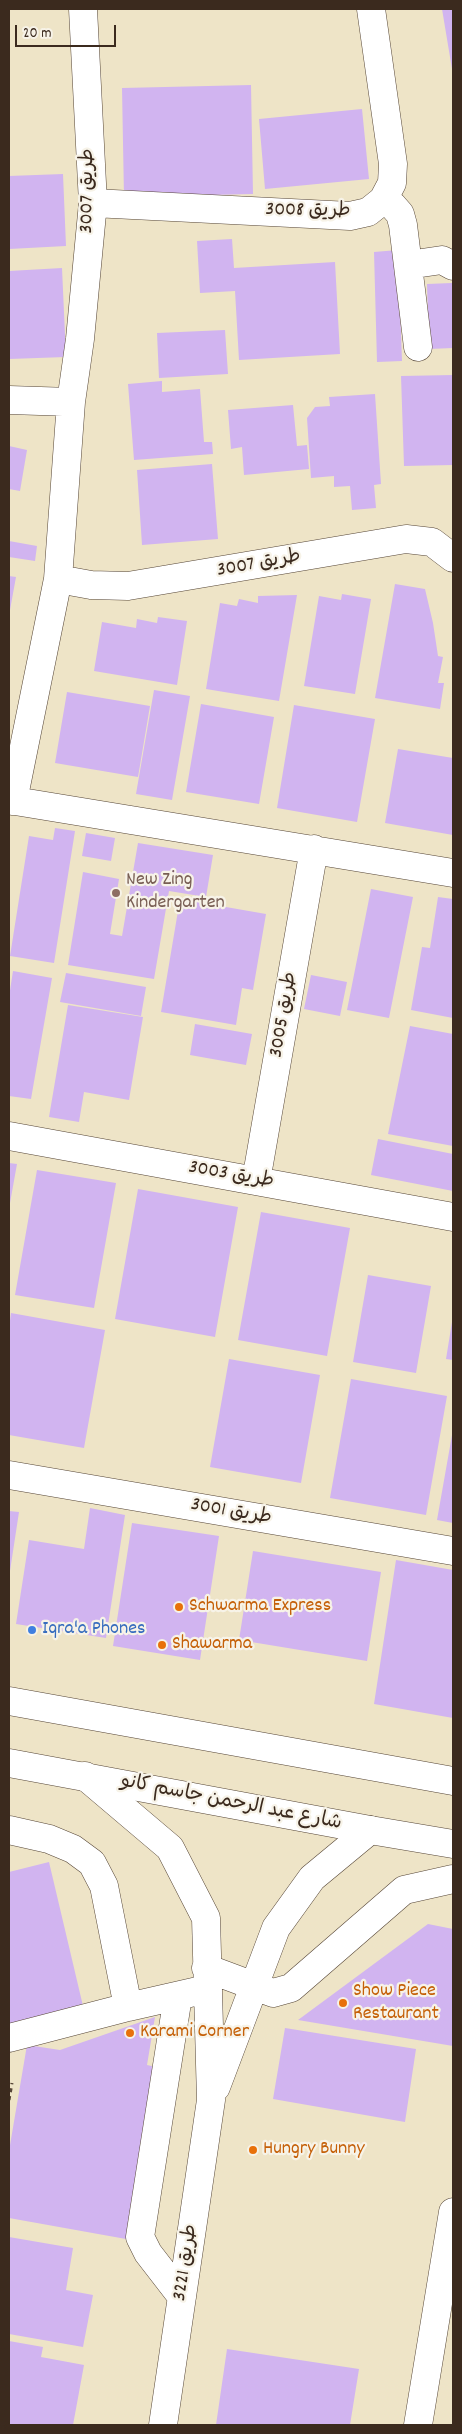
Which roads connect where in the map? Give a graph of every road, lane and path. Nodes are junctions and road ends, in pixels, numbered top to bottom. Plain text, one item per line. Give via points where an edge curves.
1 (83, 9) edge
2 (371, 9) edge
3 (383, 200) junction
4 (93, 203) junction
5 (408, 265) junction
6 (453, 266) edge
7 (418, 346) dead end
8 (9, 400) edge
9 (71, 402) junction
10 (453, 558) edge
11 (58, 579) junction
12 (11, 800) edge
13 (314, 850) junction
14 (453, 873) edge
15 (9, 1136) edge
16 (256, 1181) junction
17 (453, 1216) edge
18 (9, 1475) edge
19 (453, 1550) edge
20 (9, 1701) edge
21 (9, 1763) edge
22 (85, 1776) junction
23 (453, 1781) edge
24 (9, 1830) edge
25 (370, 1830) junction
26 (453, 1844) edge
27 (453, 1879) edge
28 (207, 1979) junction
29 (253, 1987) junction
30 (178, 1996) junction
31 (128, 2007) junction
32 (9, 2038) edge
33 (12, 2082) dead end
34 (9, 2100) edge
35 (211, 2100) junction
36 (453, 2212) edge
37 (182, 2297) junction
38 (162, 2425) edge
39 (418, 2425) edge

1 - 4 street, طريق 3007
2 - 3 street via 393,164 392,183
3 - 4 street, طريق 3008 via 368,212 350,216
3 - 5 street via 400,214
4 - 9 street, طريق 3007
5 - 6 street via 442,260
5 - 7 street
8 - 9 street
9 - 11 street, طريق 3007
10 - 11 street, طريق 3007 via 432,542 406,539 128,586 91,585
11 - 12 street, طريق 3007
12 - 13 street
13 - 14 street
13 - 16 street, طريق 3005
15 - 16 street, طريق 3003
16 - 17 street, طريق 3003
18 - 19 street, طريق 3001
20 - 23 street
21 - 22 street, شارع عبد الرحمن جاسم كانو
22 - 25 street, شارع عبد الرحمن جاسم كانو
22 - 28 street via 170,1848 206,1918
24 - 31 street via 49,1839 73,1849 92,1863 104,1886
25 - 26 street, شارع عبد الرحمن جاسم كانو
25 - 29 street via 312,1878 276,1928
27 - 29 street via 404,1890 291,1988 273,1993
28 - 29 street
28 - 30 street
28 - 35 street
29 - 35 street
30 - 31 street
30 - 37 street via 140,2237 148,2253
31 - 32 street
33 - 34 path
35 - 37 street, طريق 3221
36 - 39 street
37 - 38 street, طريق 3221

